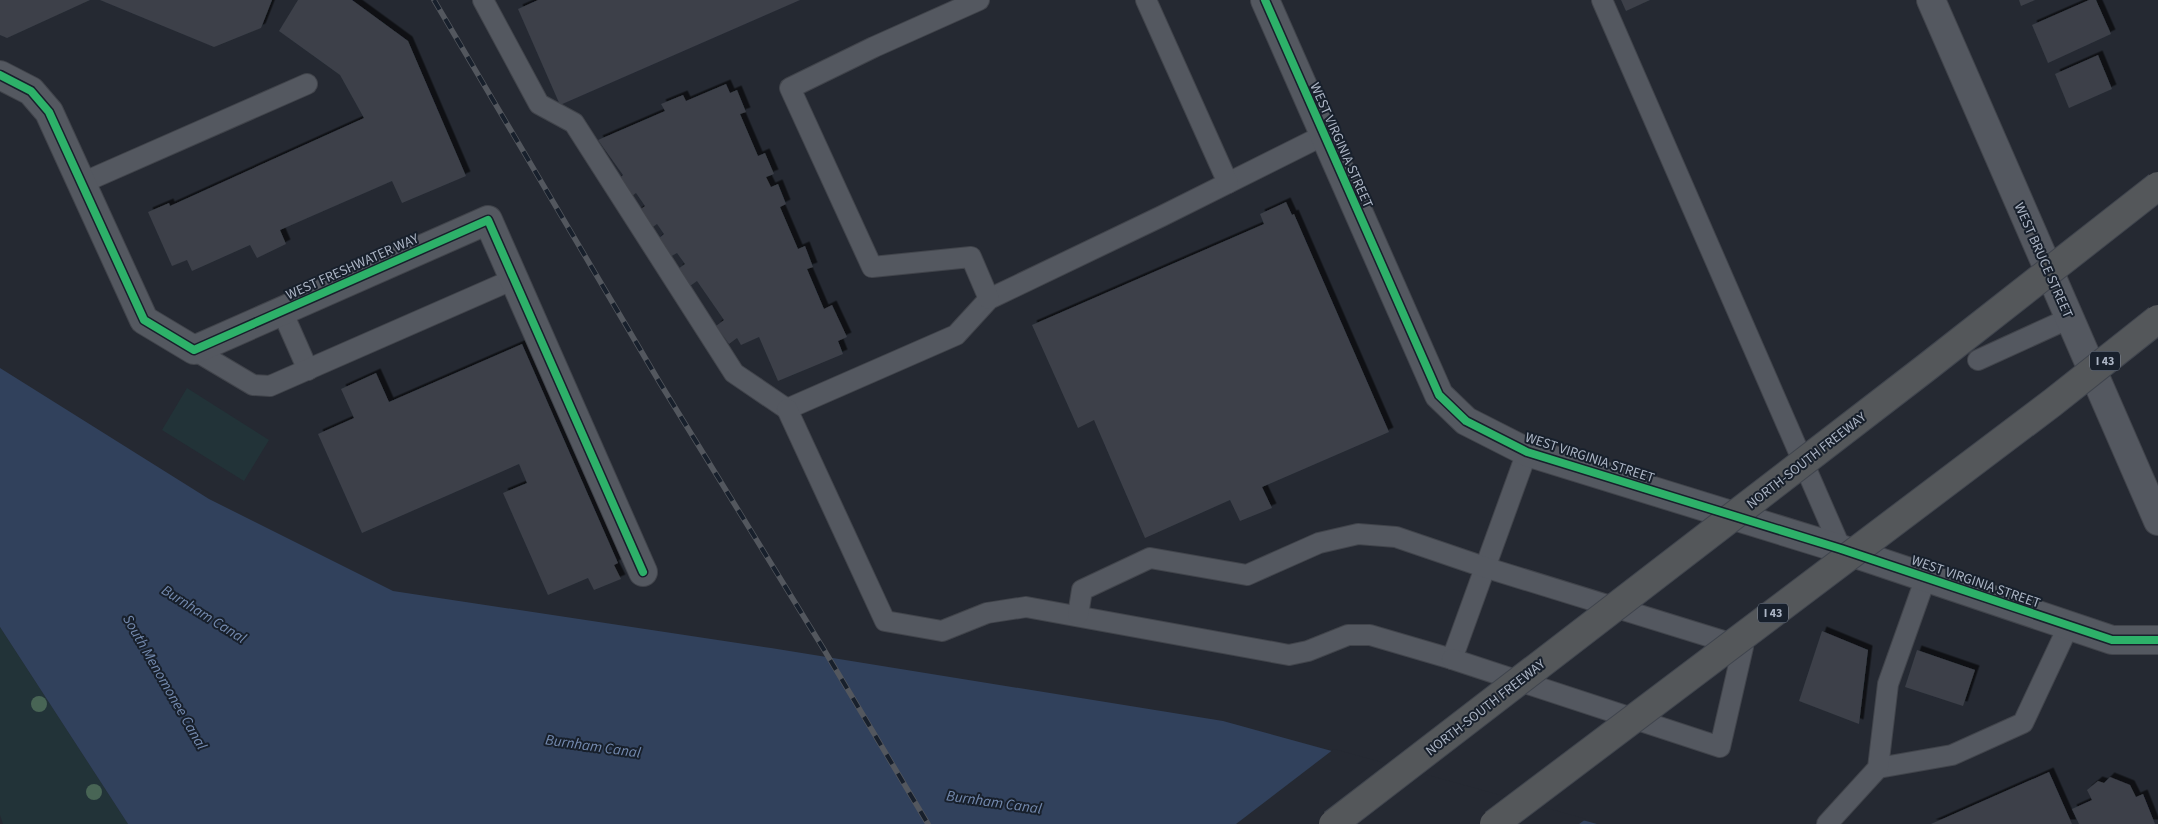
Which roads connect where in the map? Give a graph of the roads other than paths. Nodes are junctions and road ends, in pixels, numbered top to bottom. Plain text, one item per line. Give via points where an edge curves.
1 (483, 0) edge
2 (979, 0) edge
3 (1146, 0) edge
4 (1265, 0) edge
5 (1602, 0) edge
6 (1931, 0) edge
7 (0, 75) edge
8 (307, 84) dead end
9 (1324, 135) junction
10 (1228, 182) junction
11 (82, 183) junction
12 (2158, 186) edge
13 (514, 279) junction
14 (989, 299) junction
15 (282, 311) junction
16 (2070, 318) junction
17 (2158, 319) edge
18 (2158, 333) edge
19 (194, 350) junction
20 (1978, 360) dead end
21 (308, 370) junction
22 (2052, 403) junction
23 (787, 409) junction
24 (1526, 452) junction
25 (2158, 521) edge
26 (1841, 548) junction
27 (1484, 567) junction
28 (643, 572) dead end
29 (1926, 577) junction
30 (1078, 615) junction
31 (2069, 625) junction
32 (2158, 640) edge
33 (1452, 659) junction
34 (1878, 768) junction
35 (1333, 824) edge
36 (1494, 824) edge
37 (1827, 824) edge

1 - 23 lane via 539,104 574,123 734,373
2 - 14 lane via 790,88 872,267 971,257
3 - 10 lane
4 - 9 street, WEST VIRGINIA STREET
5 - 26 lane
6 - 16 street, WEST BRUCE STREET
7 - 11 street via 31,91 49,112
8 - 11 lane
9 - 10 lane
9 - 24 street, WEST VIRGINIA STREET via 1439,395 1466,421
10 - 14 lane
11 - 19 street via 144,320
12 - 35 highway, NORTH-SOUTH FREEWAY, bridge
13 - 15 street, WEST FRESHWATER WAY via 488,220
13 - 21 lane
13 - 28 street, WEST FRESHWATER WAY
14 - 23 lane via 956,335
15 - 19 street, WEST FRESHWATER WAY
15 - 21 lane
16 - 20 lane
16 - 25 street, WEST BRUCE STREET
17 - 22 highway, I 43, bridge
18 - 22 highway, bridge
19 - 21 lane via 253,385 270,386
22 - 36 highway, I 43, bridge
23 - 30 lane via 885,620 942,631 987,613 1026,607
24 - 26 street, WEST VIRGINIA STREET
24 - 27 lane
26 - 29 street, WEST VIRGINIA STREET
27 - 30 lane via 1396,537 1358,534 1319,543 1247,574 1150,558 1082,590
27 - 33 lane
27 - 33 lane via 1743,647 1720,748
29 - 31 street, WEST VIRGINIA STREET
29 - 34 lane via 1888,684
30 - 33 lane via 1289,655 1348,635 1370,634
31 - 32 street, WEST VIRGINIA STREET via 2112,640
31 - 34 lane via 2023,723 1952,754
34 - 37 lane

